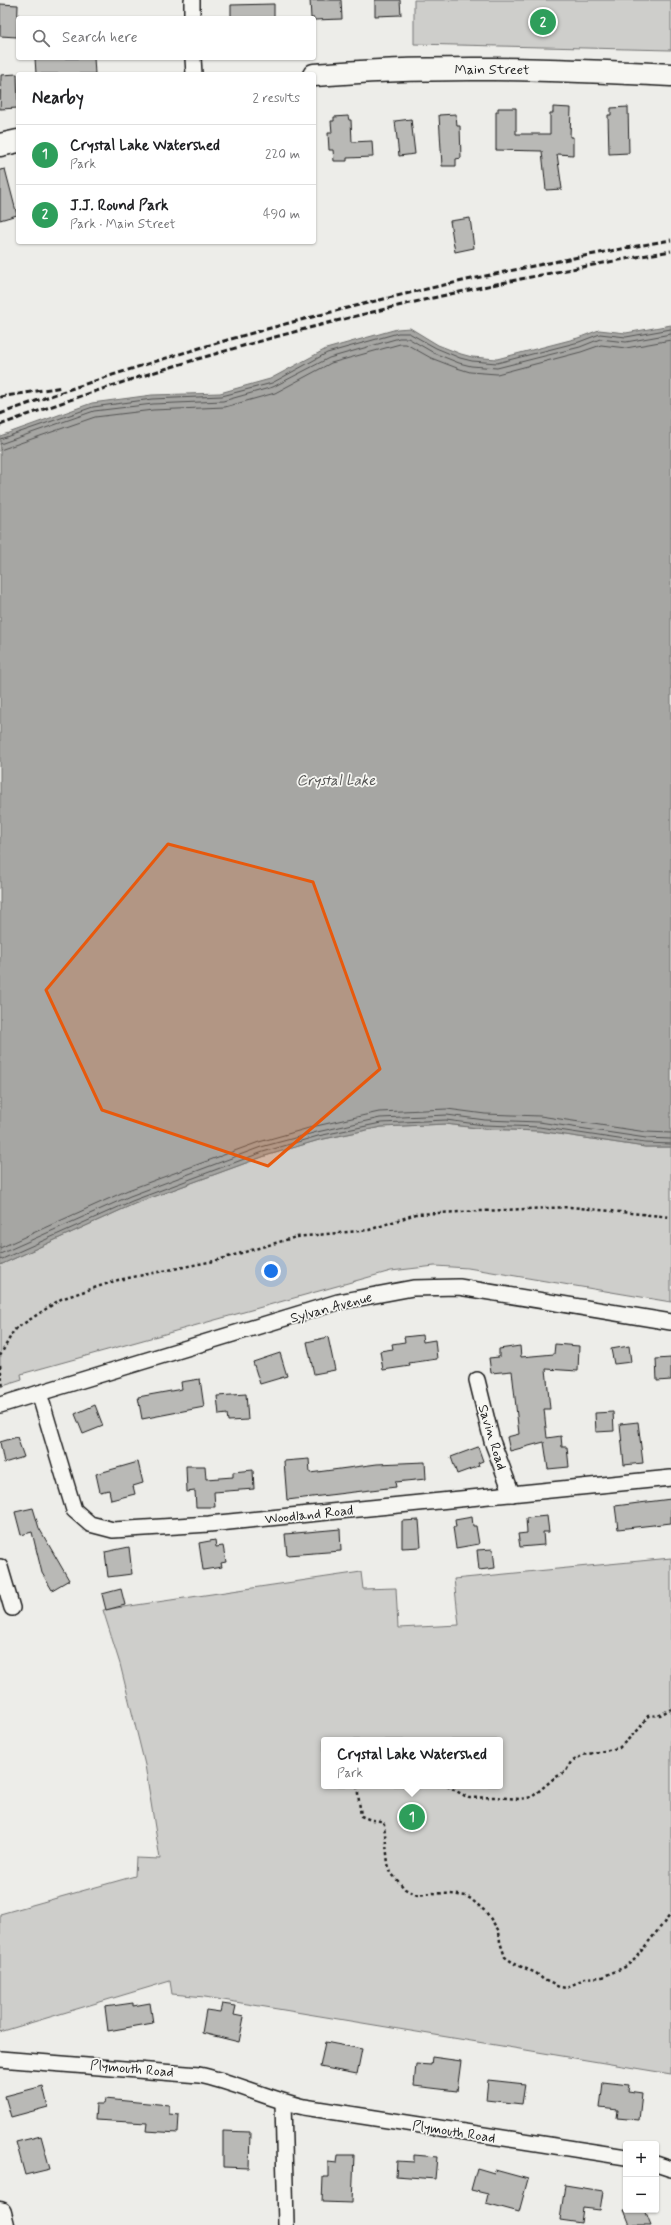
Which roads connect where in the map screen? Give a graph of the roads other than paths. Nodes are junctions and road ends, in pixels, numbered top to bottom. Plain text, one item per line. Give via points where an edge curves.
1 (192, 0) edge
2 (192, 16) edge
3 (193, 60) edge
4 (194, 72) edge
5 (671, 74) edge
6 (316, 75) edge
7 (16, 141) edge
8 (0, 145) edge
9 (671, 1322) edge
10 (476, 1380) dead end
11 (39, 1393) junction
12 (3, 1404) edge
13 (671, 1478) edge
14 (512, 1494) junction
15 (0, 1568) edge
16 (12, 1608) dead end
17 (0, 2059) edge
18 (283, 2102) junction
19 (623, 2157) edge
20 (659, 2165) edge
21 (671, 2169) edge
22 (0, 2213) edge
23 (3, 2225) edge
24 (286, 2225) edge

1 - 2 street
3 - 4 street
5 - 6 main road, Main Street via 465,68
7 - 8 main road
9 - 11 street, Sylvan Avenue via 459,1287 413,1288 338,1302
10 - 14 street, Savin Road via 492,1441
11 - 12 street, Sylvan Avenue
11 - 14 street, Woodland Road via 74,1510 90,1524 107,1529 128,1530 209,1524
13 - 14 street, Woodland Road
15 - 16 street
17 - 18 street, Plymouth Road via 199,2075 222,2080
18 - 19 street, Plymouth Road
18 - 24 street
20 - 21 street
22 - 23 main road

